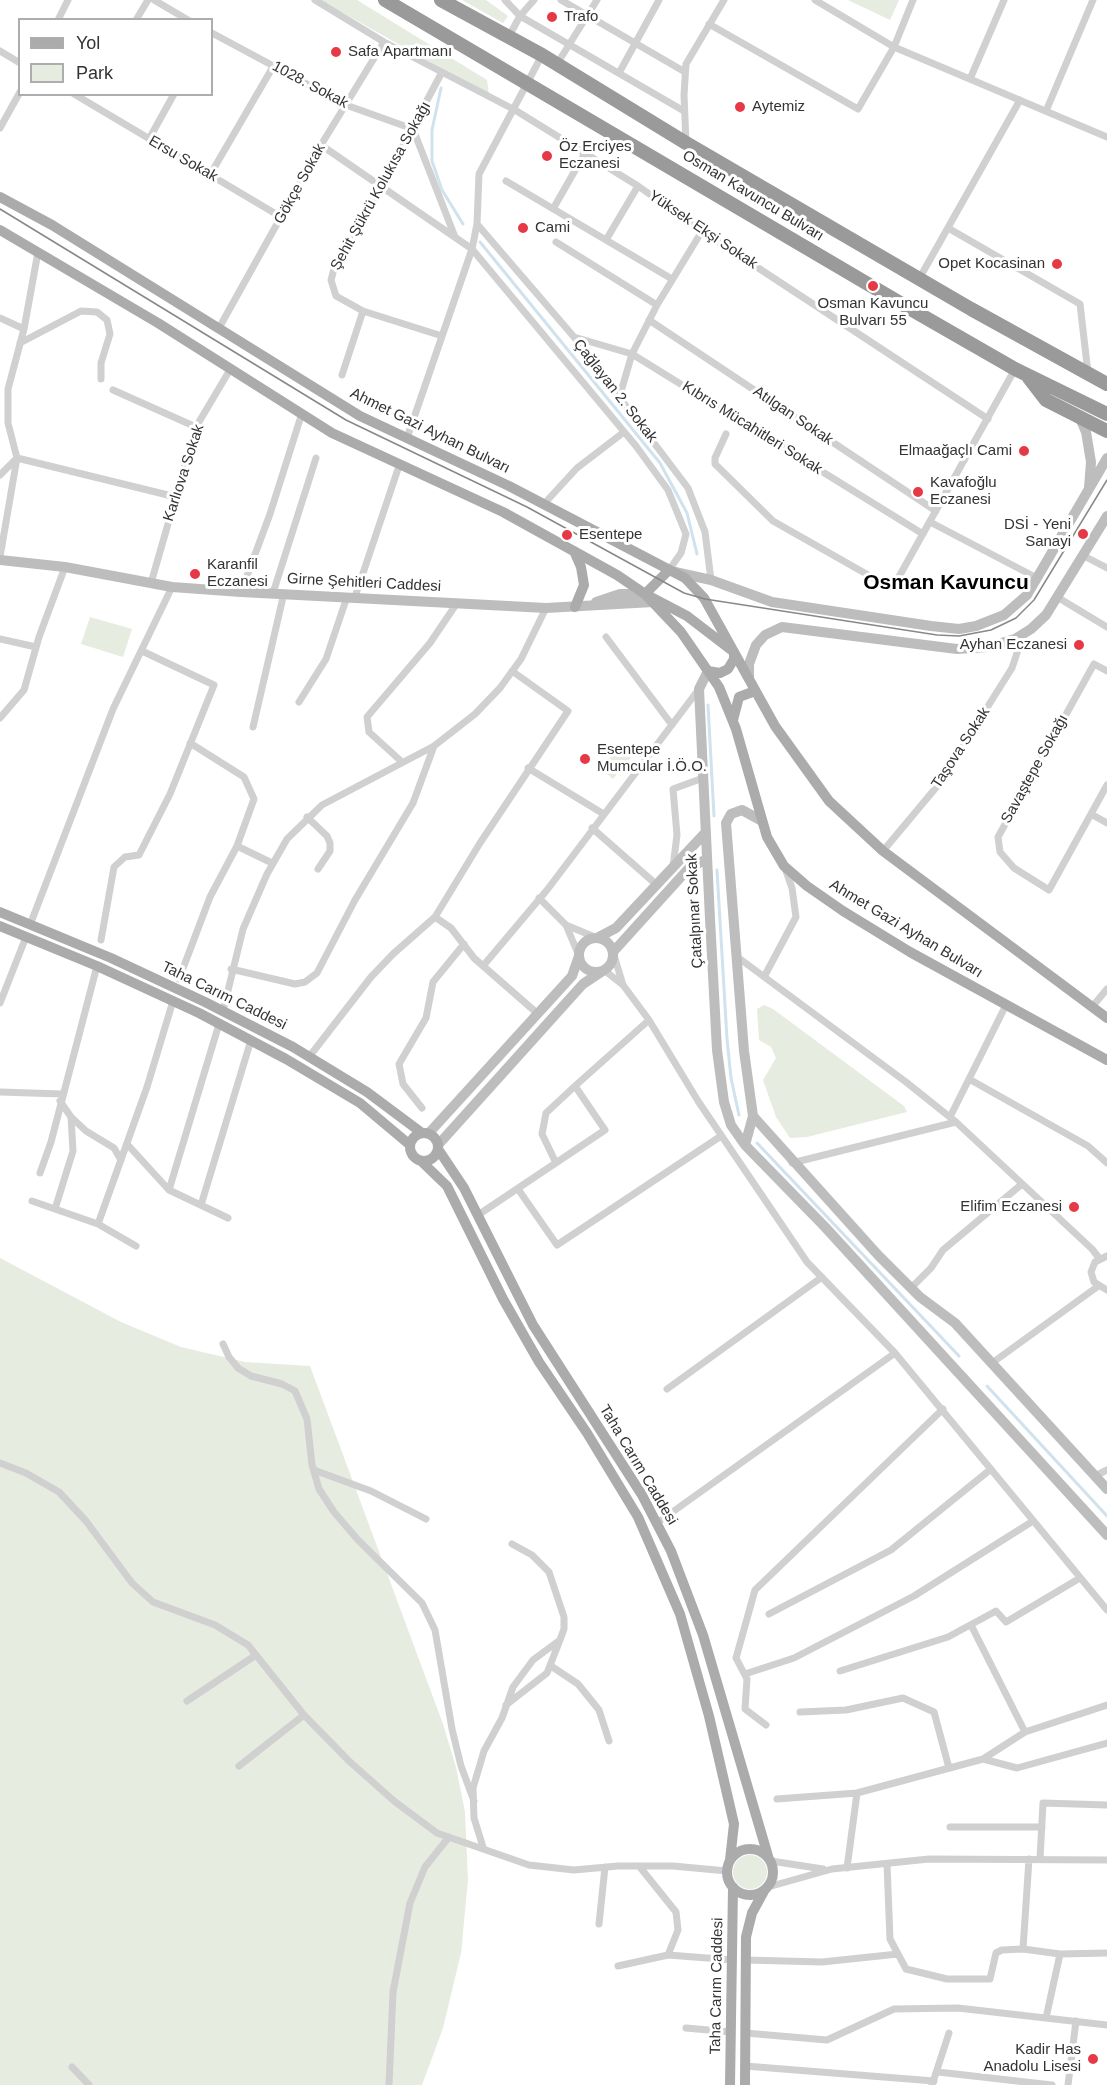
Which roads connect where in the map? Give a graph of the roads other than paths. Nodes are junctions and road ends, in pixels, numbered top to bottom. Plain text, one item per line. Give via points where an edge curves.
1 (68, 0) edge
2 (148, 0) edge
3 (154, 0) edge
4 (315, 0) edge
5 (385, 0) edge
6 (441, 0) edge
7 (505, 0) edge
8 (534, 0) edge
9 (561, 0) edge
10 (597, 0) edge
11 (659, 0) edge
12 (724, 0) edge
13 (815, 0) edge
14 (913, 0) edge
15 (1004, 0) edge
16 (1093, 0) edge
17 (520, 15) junction
18 (588, 16) junction
19 (59, 18) edge
20 (137, 18) edge
21 (185, 18) edge
22 (709, 24) junction
23 (213, 34) edge
24 (508, 38) junction
25 (384, 42) junction
26 (635, 43) junction
27 (570, 44) junction
28 (894, 46) junction
29 (0, 51) edge
30 (542, 55) junction
31 (18, 62) edge
32 (557, 64) junction
33 (274, 65) junction
34 (442, 72) junction
35 (685, 72) junction
36 (619, 73) junction
37 (970, 79) junction
38 (527, 84) junction
39 (18, 96) edge
40 (173, 96) edge
41 (87, 98) edge
42 (1020, 100) junction
43 (346, 105) junction
44 (515, 110) junction
45 (684, 111) junction
46 (1047, 111) junction
47 (0, 128) edge
48 (413, 129) junction
49 (1107, 137) edge
50 (149, 139) junction
51 (686, 143) junction
52 (321, 145) junction
53 (585, 153) junction
54 (210, 175) junction
55 (506, 181) dead end
56 (638, 186) junction
57 (381, 187) junction
58 (0, 197) edge
59 (553, 209) junction
60 (281, 217) junction
61 (477, 224) junction
62 (948, 228) junction
63 (0, 230) edge
64 (702, 231) junction
65 (456, 238) junction
66 (606, 240) junction
67 (556, 242) dead end
68 (472, 249) junction
69 (38, 252) junction
70 (672, 279) junction
71 (919, 279) junction
72 (657, 306) junction
73 (363, 311) junction
74 (0, 318) edge
75 (649, 320) junction
76 (219, 328) junction
77 (24, 329) junction
78 (442, 336) junction
79 (574, 337) junction
80 (20, 343) junction
81 (632, 354) junction
82 (231, 368) junction
83 (1020, 371) junction
84 (1088, 373) junction
85 (342, 375) dead end
86 (101, 379) dead end
87 (1106, 383) edge
88 (113, 390) dead end
89 (620, 395) junction
90 (302, 413) junction
91 (1107, 414) edge
92 (1080, 418) junction
93 (988, 419) junction
94 (196, 427) junction
95 (1107, 431) edge
96 (624, 432) junction
97 (726, 434) dead end
98 (407, 438) junction
99 (17, 458) junction
100 (316, 458) dead end
101 (1107, 458) edge
102 (400, 464) junction
103 (0, 475) edge
104 (1089, 492) junction
105 (176, 497) junction
106 (543, 505) junction
107 (936, 511) junction
108 (1107, 516) edge
109 (930, 522) junction
110 (923, 534) junction
111 (574, 551) junction
112 (1082, 555) junction
113 (0, 559) edge
114 (65, 567) junction
115 (1107, 568) edge
116 (669, 570) junction
117 (1037, 578) junction
118 (711, 580) junction
119 (151, 583) junction
120 (172, 587) junction
121 (241, 591) junction
122 (279, 593) junction
123 (645, 594) junction
124 (351, 597) junction
125 (1057, 597) junction
126 (653, 602) junction
127 (457, 603) junction
128 (580, 607) junction
129 (546, 608) junction
130 (1107, 627) edge
131 (1023, 635) junction
132 (606, 637) dead end
133 (0, 639) edge
134 (36, 646) junction
135 (142, 651) junction
136 (734, 652) junction
137 (512, 671) junction
138 (708, 671) junction
139 (1107, 671) edge
140 (749, 678) junction
141 (699, 689) junction
142 (755, 691) junction
143 (299, 702) dead end
144 (0, 718) edge
145 (733, 721) junction
146 (672, 725) junction
147 (253, 727) dead end
148 (190, 743) junction
149 (434, 746) junction
150 (402, 762) junction
151 (528, 768) junction
152 (703, 778) junction
153 (1107, 784) edge
154 (602, 813) junction
155 (1091, 814) junction
156 (308, 817) junction
157 (762, 822) junction
158 (1107, 823) edge
159 (592, 828) junction
160 (706, 832) junction
161 (237, 846) junction
162 (883, 851) junction
163 (707, 859) junction
164 (272, 863) junction
165 (784, 866) junction
166 (673, 867) junction
167 (318, 869) dead end
168 (657, 885) junction
169 (539, 898) junction
170 (0, 912) edge
171 (435, 917) junction
172 (30, 925) junction
173 (566, 925) junction
174 (0, 926) edge
175 (26, 937) junction
176 (597, 938) junction
177 (101, 940) dead end
178 (464, 944) junction
179 (613, 952) junction
180 (579, 956) junction
181 (736, 956) junction
182 (97, 966) junction
183 (483, 966) junction
184 (231, 969) junction
185 (604, 970) junction
186 (764, 977) junction
187 (179, 979) dead end
188 (623, 986) junction
189 (1107, 989) edge
190 (173, 1001) junction
191 (0, 1003) edge
192 (1006, 1005) junction
193 (1092, 1007) junction
194 (223, 1011) junction
195 (538, 1014) junction
196 (1107, 1018) edge
197 (649, 1020) junction
198 (219, 1024) junction
199 (251, 1040) junction
200 (309, 1057) junction
201 (1107, 1060) edge
202 (969, 1079) junction
203 (575, 1086) junction
204 (0, 1092) edge
205 (61, 1097) junction
206 (422, 1108) dead end
207 (753, 1116) junction
208 (71, 1118) junction
209 (953, 1120) junction
210 (425, 1133) junction
211 (721, 1136) junction
212 (127, 1144) junction
213 (410, 1144) junction
214 (745, 1145) junction
215 (438, 1147) junction
216 (737, 1159) junction
217 (121, 1160) junction
218 (422, 1161) junction
219 (556, 1163) junction
220 (792, 1163) junction
221 (1107, 1163) edge
222 (40, 1173) dead end
223 (1022, 1184) junction
224 (518, 1189) junction
225 (169, 1190) junction
226 (32, 1201) dead end
227 (201, 1205) junction
228 (55, 1209) junction
229 (478, 1215) junction
230 (228, 1218) dead end
231 (98, 1224) junction
232 (136, 1246) dead end
233 (1103, 1257) edge
234 (822, 1278) junction
235 (1097, 1287) junction
236 (911, 1288) junction
237 (1107, 1290) edge
238 (223, 1344) dead end
239 (895, 1353) junction
240 (992, 1363) junction
241 (667, 1389) dead end
242 (943, 1409) junction
243 (0, 1463) edge
244 (991, 1469) junction
245 (314, 1470) junction
246 (1107, 1470) edge
247 (1095, 1476) junction
248 (1107, 1490) edge
249 (426, 1519) dead end
250 (1033, 1521) junction
251 (657, 1523) junction
252 (1107, 1535) edge
253 (512, 1544) dead end
254 (1080, 1578) junction
255 (1107, 1610) edge
256 (769, 1614) dead end
257 (970, 1624) junction
258 (560, 1640) junction
259 (256, 1655) junction
260 (551, 1666) junction
261 (840, 1671) dead end
262 (745, 1674) junction
263 (187, 1701) dead end
264 (506, 1705) junction
265 (1107, 1705) edge
266 (800, 1712) dead end
267 (304, 1715) junction
268 (766, 1725) dead end
269 (1025, 1732) junction
270 (609, 1741) dead end
271 (1107, 1743) edge
272 (983, 1759) junction
273 (239, 1766) dead end
274 (949, 1768) junction
275 (857, 1793) junction
276 (777, 1799) dead end
277 (474, 1801) junction
278 (1107, 1805) edge
279 (950, 1827) dead end
280 (1042, 1827) junction
281 (449, 1836) junction
282 (483, 1847) junction
283 (770, 1858) junction
284 (1029, 1859) junction
285 (1040, 1859) junction
286 (1107, 1860) edge
287 (887, 1864) junction
288 (639, 1866) junction
289 (728, 1866) junction
290 (605, 1867) junction
291 (847, 1868) junction
292 (832, 1869) junction
293 (733, 1887) junction
294 (766, 1889) junction
295 (599, 1924) dead end
296 (1023, 1949) junction
297 (1107, 1953) edge
298 (898, 1954) junction
299 (1060, 1954) junction
300 (668, 1955) junction
301 (733, 1960) junction
302 (746, 1960) junction
303 (618, 1966) dead end
304 (1046, 2018) junction
305 (1076, 2021) junction
306 (1107, 2025) edge
307 (686, 2028) dead end
308 (731, 2032) junction
309 (745, 2033) junction
310 (949, 2033) dead end
311 (745, 2066) junction
312 (72, 2067) dead end
313 (938, 2072) junction
314 (933, 2083) edge
315 (89, 2085) edge
316 (388, 2085) edge
317 (730, 2085) edge
318 (745, 2085) edge
319 (1052, 2085) edge
320 (1068, 2085) edge

1 - 19 street
2 - 20 street
3 - 21 street
4 - 25 street, Yüksek Ekşi Sokak
5 - 38 highway, Osman Kavuncu Bulvarı
6 - 24 highway, Osman Kavuncu Bulvarı
7 - 17 street
8 - 17 street
9 - 18 street
10 - 18 street
11 - 26 street
12 - 22 street
13 - 28 street
14 - 28 street
15 - 37 street
16 - 46 street
17 - 24 street
17 - 27 street
18 - 26 street
18 - 27 street
22 - 28 street via 858,109
22 - 35 street
23 - 33 street, 1028. Sokak
24 - 30 highway, Osman Kavuncu Bulvarı
25 - 34 street, Yüksek Ekşi Sokak
25 - 43 street, Gökçe Sokak
26 - 35 street
26 - 36 street
27 - 32 street
27 - 36 street
28 - 37 street
29 - 31 street
30 - 32 highway, Osman Kavuncu Bulvarı
30 - 38 street
32 - 51 highway, Osman Kavuncu Bulvarı
33 - 43 street, 1028. Sokak
33 - 54 street
34 - 44 street, Yüksek Ekşi Sokak
34 - 48 street, Şehit Şükrü Kolukısa Sokağı
35 - 45 street
36 - 45 street
37 - 42 street
38 - 44 street
38 - 83 highway, Osman Kavuncu Bulvarı
39 - 47 street
40 - 50 street
41 - 50 street, Ersu Sokak
42 - 46 street
42 - 62 street
43 - 48 street, 1028. Sokak
43 - 52 street, Gökçe Sokak
44 - 53 street, Yüksek Ekşi Sokak
44 - 61 street via 479,174
45 - 51 street
46 - 49 street
48 - 57 street, Şehit Şükrü Kolukısa Sokağı
48 - 65 street
50 - 54 street, Ersu Sokak
51 - 71 highway, Osman Kavuncu Bulvarı
52 - 57 street, Çağlayan 2. Sokak
52 - 60 street, Gökçe Sokak
53 - 56 street, Yüksek Ekşi Sokak
53 - 59 street
54 - 60 street, Ersu Sokak
55 - 59 street
56 - 64 street, Yüksek Ekşi Sokak
56 - 66 street
57 - 65 street, Çağlayan 2. Sokak
57 - 73 street, Şehit Şükrü Kolukısa Sokağı via 332,274 336,296
58 - 76 main road, Ahmet Gazi Ayhan Bulvarı
59 - 66 street
60 - 76 street, Gökçe Sokak
61 - 68 street
61 - 79 street, Çağlayan 2. Sokak
62 - 71 street
62 - 84 street via 1080,304
63 - 69 main road, Ahmet Gazi Ayhan Bulvarı
64 - 70 street
64 - 93 street, Yüksek Ekşi Sokak
65 - 68 street, Çağlayan 2. Sokak
66 - 70 street
67 - 72 street
68 - 78 street
68 - 96 street, Çağlayan 2. Sokak
69 - 77 street
69 - 82 main road, Ahmet Gazi Ayhan Bulvarı
70 - 72 street
71 - 84 highway, Osman Kavuncu Bulvarı
72 - 75 street
73 - 78 street, Şehit Şükrü Kolukısa Sokağı
73 - 85 street
74 - 77 street
75 - 81 street
75 - 107 street, Atılgan Sokak
76 - 98 main road, Ahmet Gazi Ayhan Bulvarı via 360,416
77 - 80 street
78 - 98 street
79 - 81 street, Kıbrıs Mücahitleri Sokak
79 - 89 street, Çağlayan 2. Sokak
80 - 86 street via 81,311 98,312 106,320 110,334 100,363
80 - 99 street via 7,401
81 - 89 street
81 - 110 street, Kıbrıs Mücahitleri Sokak
82 - 90 main road, Ahmet Gazi Ayhan Bulvarı
82 - 94 street, Karlıova Sokak
83 - 91 highway, Osman Kavuncu Bulvarı
83 - 92 highway via 1047,400
83 - 93 street
84 - 87 highway, Osman Kavuncu Bulvarı
88 - 94 street
89 - 118 street, Çağlayan 2. Sokak via 688,488 705,532
90 - 102 main road, Ahmet Gazi Ayhan Bulvarı via 332,433
90 - 121 street
92 - 95 highway
92 - 104 street via 1091,462
93 - 107 street
94 - 105 street, Karlıova Sokak
96 - 106 street via 577,468
96 - 116 street, Çağlayan 2. Sokak via 668,490 686,534 681,553
97 - 110 street via 715,464 773,521 884,584 896,582
98 - 106 main road, Ahmet Gazi Ayhan Bulvarı
99 - 103 street
99 - 105 street
99 - 113 street
100 - 122 street
101 - 104 street
102 - 111 main road, Ahmet Gazi Ayhan Bulvarı
102 - 124 street
104 - 117 street
105 - 119 street, Karlıova Sokak
106 - 116 main road, Ahmet Gazi Ayhan Bulvarı
107 - 109 street
108 - 112 street
109 - 110 street
109 - 117 street
111 - 123 main road, Ahmet Gazi Ayhan Bulvarı
111 - 128 main road via 584,585
112 - 115 street
112 - 125 street
113 - 114 street, Girne Şehitleri Caddesi
114 - 119 street, Girne Şehitleri Caddesi
114 - 134 street
116 - 118 street
116 - 123 main road
116 - 136 main road, Ahmet Gazi Ayhan Bulvarı via 698,590
117 - 118 street via 1027,596 1004,615 986,624 959,628 772,602
119 - 120 street, Girne Şehitleri Caddesi
120 - 121 street, Girne Şehitleri Caddesi
120 - 135 street
121 - 122 street, Girne Şehitleri Caddesi
122 - 124 street, Girne Şehitleri Caddesi
122 - 147 street
123 - 126 main road, Ahmet Gazi Ayhan Bulvarı
123 - 128 street via 620,594
123 - 136 main road via 687,616
124 - 127 street, Girne Şehitleri Caddesi
124 - 143 street via 318,674
125 - 130 street
125 - 131 street via 1039,622
126 - 128 street, Girne Şehitleri Caddesi
126 - 138 main road, Ahmet Gazi Ayhan Bulvarı via 681,632
127 - 129 street, Girne Şehitleri Caddesi
127 - 150 street via 430,643 367,717 369,732
128 - 129 street, Girne Şehitleri Caddesi
129 - 137 street
131 - 140 street via 997,645 957,649 782,627 765,635 756,645
131 - 162 street, Taşova Sokak via 1012,668 939,784
132 - 146 street
133 - 134 street
134 - 144 street via 24,690
135 - 148 street via 214,685
135 - 172 street via 113,709
136 - 138 main road via 728,669 720,673
136 - 140 main road, Ahmet Gazi Ayhan Bulvarı
137 - 149 street via 476,714
137 - 151 street via 568,711
138 - 141 street, Çatalpınar Sokak
138 - 145 main road, Ahmet Gazi Ayhan Bulvarı
139 - 155 street, Savaştepe Sokağı via 1094,664 998,837 999,852 1049,890
140 - 142 main road, Ahmet Gazi Ayhan Bulvarı
141 - 146 street
141 - 152 street, Çatalpınar Sokak
142 - 145 main road via 739,697
142 - 162 main road, Ahmet Gazi Ayhan Bulvarı via 829,801
145 - 157 main road, Ahmet Gazi Ayhan Bulvarı
146 - 154 street
148 - 161 street via 239,772 250,788 254,798
148 - 177 street via 139,855 125,857 114,867
149 - 150 street
149 - 184 street via 413,803 355,900 317,974 295,984
150 - 156 street via 334,798
151 - 154 street
151 - 171 street
152 - 160 street, Çatalpınar Sokak
152 - 166 street via 673,789 677,828
153 - 155 street
154 - 159 street
155 - 158 street
156 - 164 street via 286,839
156 - 167 street via 330,843 330,851
157 - 165 main road, Ahmet Gazi Ayhan Bulvarı
157 - 181 street via 742,810 730,814 726,823
159 - 168 street
159 - 169 street
160 - 163 street, Çatalpınar Sokak
160 - 166 street
161 - 164 street
161 - 187 street via 210,897
162 - 193 main road, Ahmet Gazi Ayhan Bulvarı
163 - 179 street via 689,868
163 - 214 street, Çatalpınar Sokak via 719,1070 728,1118
164 - 184 street via 250,910
165 - 186 street via 796,917
165 - 192 main road, Ahmet Gazi Ayhan Bulvarı via 843,911
166 - 168 street
168 - 176 street via 616,928
169 - 173 street
169 - 183 street
170 - 172 main road, Taha Carım Caddesi
171 - 178 street
171 - 200 street via 371,977
172 - 194 main road, Taha Carım Caddesi
173 - 176 street
173 - 180 street
174 - 175 main road, Taha Carım Caddesi
175 - 182 main road, Taha Carım Caddesi
175 - 191 street
176 - 179 street via 607,942
176 - 180 street via 586,941
178 - 183 street
178 - 206 street via 433,982 426,1018 399,1064 403,1083
179 - 185 street via 611,963
179 - 188 street
180 - 185 street via 588,970
180 - 195 street via 572,976
181 - 186 street
181 - 207 street
182 - 190 main road, Taha Carım Caddesi
182 - 205 street
183 - 195 street
184 - 194 street
185 - 188 street
185 - 215 street via 583,984
186 - 209 street
188 - 197 street
189 - 193 street
190 - 198 main road, Taha Carım Caddesi
190 - 212 street
192 - 201 main road, Ahmet Gazi Ayhan Bulvarı
192 - 202 street
193 - 196 main road, Ahmet Gazi Ayhan Bulvarı
194 - 200 main road, Taha Carım Caddesi
195 - 210 street
197 - 203 street
197 - 211 street
198 - 199 main road, Taha Carım Caddesi
198 - 225 street
199 - 213 main road, Taha Carım Caddesi via 360,1103
199 - 227 street
200 - 210 main road, Taha Carım Caddesi
202 - 209 street
202 - 221 street via 1088,1146
203 - 219 street via 546,1113 542,1134
203 - 219 street via 605,1130
204 - 205 street
205 - 208 street
205 - 222 street
207 - 214 street
207 - 220 street
208 - 217 street via 114,1148
208 - 228 street via 73,1151
209 - 220 street
209 - 223 street
210 - 213 main road via 414,1137
210 - 215 main road
211 - 216 street
211 - 224 street via 558,1245
212 - 217 street
212 - 225 street
213 - 218 main road via 411,1153
214 - 216 street
214 - 252 street, Çatalpınar Sokak
215 - 218 main road via 430,1160
215 - 229 main road, Taha Carım Caddesi
216 - 234 street
217 - 231 street
218 - 289 main road, Taha Carım Caddesi via 447,1186 539,1362 643,1528 680,1614 709,1716 734,1824
219 - 224 street
220 - 236 street
223 - 233 street
223 - 236 street via 943,1250
224 - 229 street
225 - 227 street
226 - 228 street
227 - 230 street
228 - 231 street
229 - 251 main road, Taha Carım Caddesi via 532,1325
231 - 232 street
233 - 235 street via 1091,1272
234 - 239 street
234 - 241 street
235 - 237 street
235 - 240 street
236 - 240 street via 955,1323
238 - 245 street via 238,1368 289,1387 300,1398
239 - 242 street
239 - 251 street
240 - 247 street
242 - 244 street
242 - 262 street via 755,1590 737,1651 738,1664
243 - 259 street via 59,1492 132,1583 153,1602 215,1625 248,1645
244 - 250 street
244 - 256 street via 891,1550
245 - 249 street via 371,1491
245 - 277 street via 319,1489 334,1512 357,1540 423,1603 435,1630 460,1766
246 - 247 street
247 - 248 street
250 - 254 street
250 - 262 street via 914,1596 794,1658
251 - 283 main road, Taha Carım Caddesi via 700,1626
253 - 258 street via 532,1555 549,1572 564,1617
254 - 255 street
254 - 257 street via 1006,1622 996,1611
257 - 261 street via 916,1648
257 - 269 street
258 - 260 street
258 - 264 street via 533,1660 513,1687
259 - 263 street
259 - 267 street
260 - 264 street via 540,1681
260 - 270 street via 578,1684 599,1710
262 - 268 street via 744,1709
264 - 277 street via 484,1751 473,1788
265 - 269 street
266 - 274 street via 846,1710 903,1698 934,1712
267 - 273 street
267 - 281 street via 394,1801 437,1833
269 - 272 street
271 - 272 street via 1017,1768
272 - 274 street
274 - 275 street
275 - 276 street
275 - 291 street
277 - 282 street via 474,1818
278 - 280 street via 1043,1803
279 - 280 street
280 - 285 street
281 - 282 street
281 - 316 street via 425,1867 410,1903 393,1992
282 - 290 street via 529,1865 574,1870
283 - 289 main road via 748,1848 737,1852
283 - 292 street via 799,1867
283 - 294 main road via 774,1872
284 - 285 street
284 - 287 street via 928,1859
284 - 296 street
285 - 286 street
287 - 291 street
287 - 298 street via 890,1939
288 - 289 street
288 - 290 street
288 - 300 street via 676,1912 678,1930
289 - 293 main road
290 - 295 street
291 - 292 street
292 - 294 street
293 - 294 main road via 747,1895
293 - 301 main road, Taha Carım Caddesi
294 - 302 main road, Taha Carım Caddesi via 752,1913
296 - 298 street via 996,1953 990,1979 947,1978 906,1970
296 - 299 street
297 - 299 street
298 - 302 street via 822,1962
299 - 304 street
300 - 301 street
300 - 303 street
301 - 308 main road, Taha Carım Caddesi
302 - 309 main road, Taha Carım Caddesi
304 - 305 street
304 - 309 street via 958,2008 894,2009 827,2040
305 - 306 street
305 - 320 street
307 - 308 street
308 - 317 main road, Taha Carım Caddesi
309 - 311 main road, Taha Carım Caddesi
310 - 313 street
311 - 314 street
311 - 318 main road, Taha Carım Caddesi
312 - 315 street
313 - 314 street
313 - 319 street

